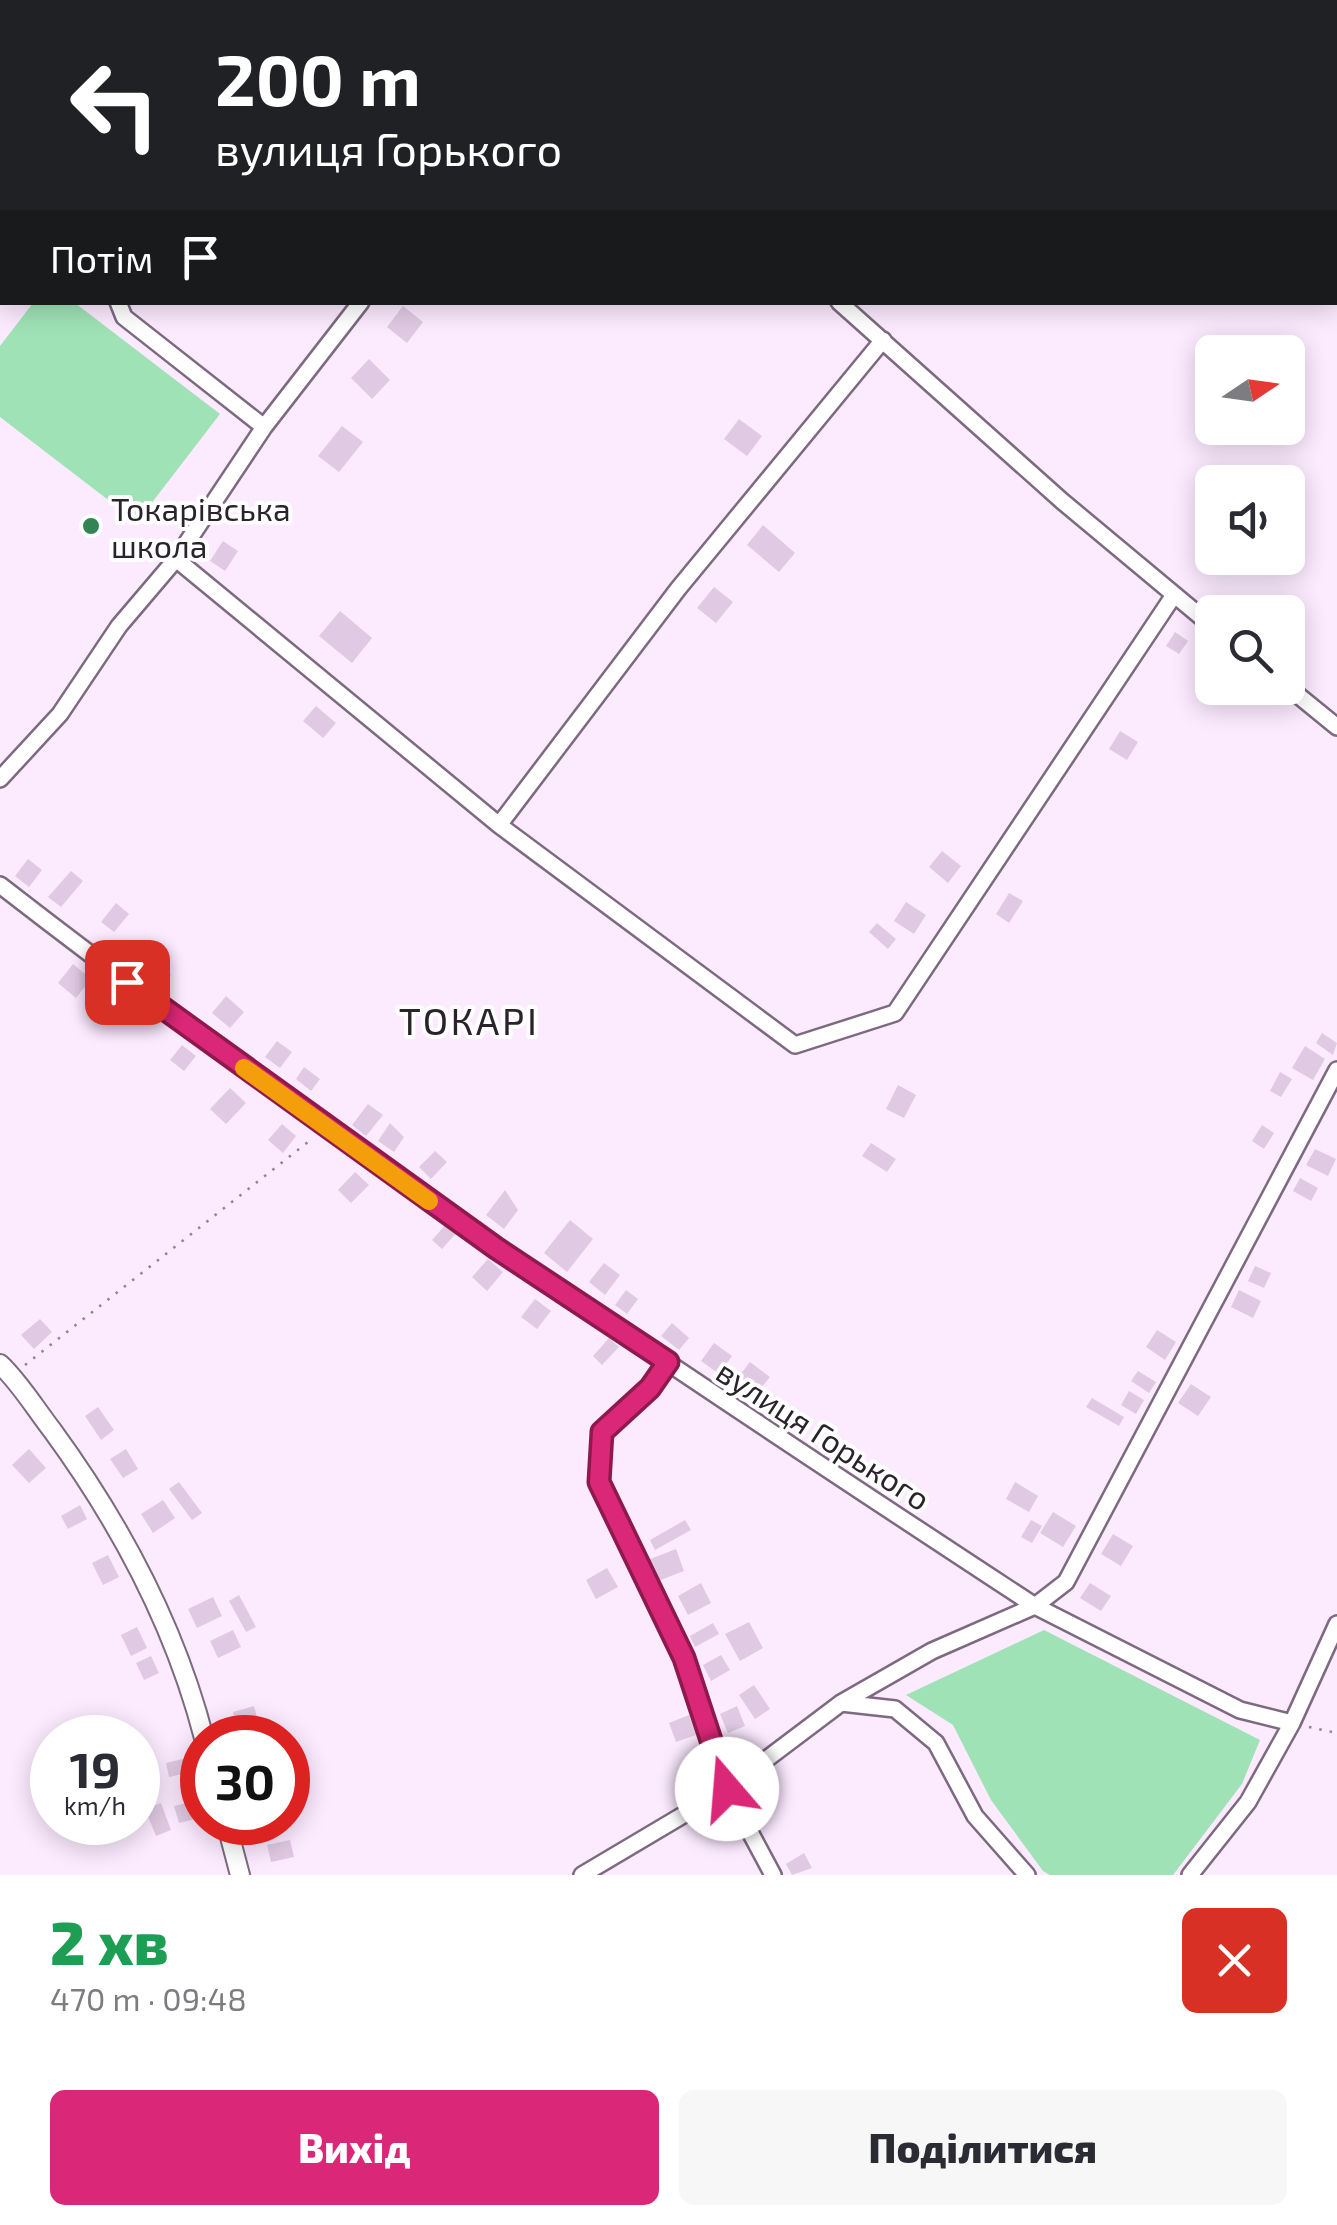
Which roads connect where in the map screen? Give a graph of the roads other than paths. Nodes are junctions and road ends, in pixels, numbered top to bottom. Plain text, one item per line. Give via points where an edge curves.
1 (119, 305) edge
2 (359, 305) edge
3 (842, 305) edge
4 (882, 340) junction
5 (264, 427) junction
6 (176, 559) junction
7 (1174, 594) junction
8 (1195, 612) edge
9 (1305, 701) edge
10 (1337, 727) edge
11 (0, 779) edge
12 (500, 825) junction
13 (0, 885) edge
14 (1337, 1070) edge
15 (668, 1362) junction
16 (6, 1370) edge
17 (1035, 1606) junction
18 (1337, 1624) edge
19 (842, 1703) junction
20 (198, 1715) edge
21 (1292, 1723) junction
22 (727, 1789) junction
23 (232, 1845) edge
24 (240, 1875) edge
25 (582, 1875) edge
26 (773, 1875) edge
27 (1027, 1875) edge
28 (1190, 1875) edge

1 - 5 street via 124,317
2 - 5 street
3 - 4 street
4 - 7 street
4 - 12 street via 678,589
5 - 6 street
6 - 11 street via 119,626 60,714
6 - 12 street
7 - 8 street
7 - 12 street via 895,1013 795,1046
9 - 10 street
13 - 15 street, вулиця Горького via 326,1128
14 - 17 street via 1066,1582
15 - 17 street, вулиця Горького
15 - 22 street via 602,1432 599,1482 684,1658
16 - 20 street via 95,1488 148,1585
17 - 19 street via 932,1651
17 - 21 street, вулиця Горького via 1240,1710
18 - 21 street
19 - 22 street
19 - 27 street via 895,1709 936,1742 975,1816
21 - 28 street via 1248,1802
22 - 25 street
22 - 26 street
23 - 24 street

